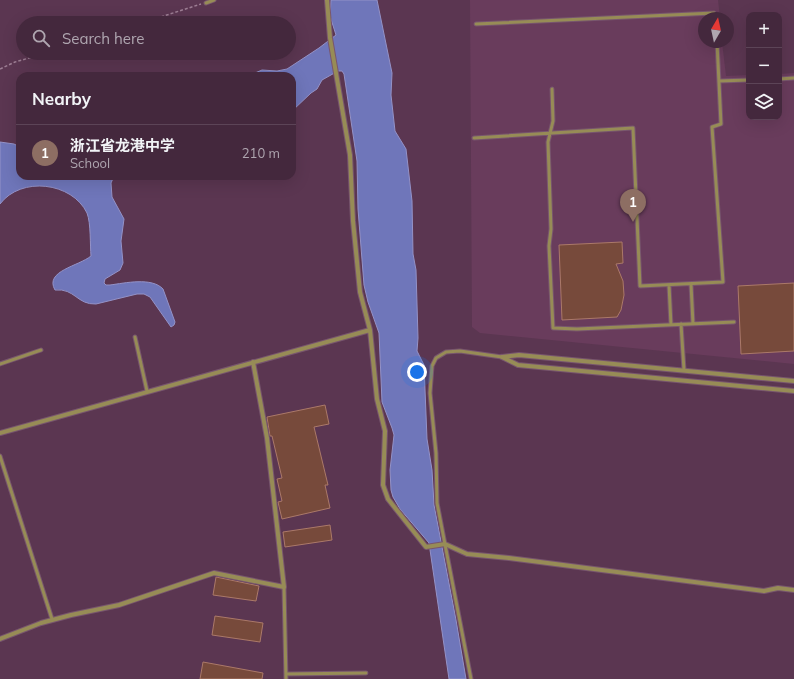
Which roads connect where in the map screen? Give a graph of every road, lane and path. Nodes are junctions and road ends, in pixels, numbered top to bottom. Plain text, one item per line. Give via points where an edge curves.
1 (214, 0) edge
2 (327, 0) edge
3 (206, 3) joint
4 (698, 14) edge
5 (164, 16) edge
6 (476, 24) dead end
7 (717, 48) edge
8 (22, 60) edge
9 (0, 69) edge
10 (794, 78) edge
11 (782, 79) edge
12 (746, 80) edge
13 (719, 81) junction
14 (552, 89) dead end
15 (551, 134) junction
16 (474, 138) dead end
17 (691, 284) junction
18 (669, 285) junction
19 (734, 322) dead end
20 (682, 324) junction
21 (693, 324) junction
22 (671, 325) junction
23 (370, 330) junction
24 (135, 337) dead end
25 (41, 350) dead end
26 (502, 357) junction
27 (254, 362) junction
28 (0, 364) edge
29 (684, 370) junction
30 (794, 381) edge
31 (147, 391) junction
32 (794, 391) edge
33 (0, 433) edge
34 (0, 456) edge
35 (445, 544) junction
36 (284, 587) junction
37 (794, 590) edge
38 (52, 619) junction
39 (0, 639) edge
40 (366, 673) dead end
41 (286, 674) junction
42 (286, 679) edge
43 (471, 679) edge

1 - 3 lane
2 - 23 street via 330,38 350,155 359,282
3 - 5 path
4 - 6 lane
7 - 13 lane
8 - 9 path
10 - 11 lane
12 - 13 lane
13 - 17 lane via 721,124 712,127 723,282
14 - 15 lane
15 - 16 lane
15 - 18 lane via 633,128 640,286
15 - 22 lane via 548,142 551,229 549,246 553,328
17 - 18 lane
17 - 21 lane
18 - 22 lane
19 - 21 lane
20 - 21 lane
20 - 22 lane
20 - 29 lane
23 - 27 street
23 - 35 street via 377,399 385,431 383,482 388,500 426,547
24 - 31 lane
25 - 28 lane
26 - 29 street via 519,355
26 - 32 street via 518,365
26 - 35 lane via 460,351 446,352 439,355 433,363 430,393 436,453 437,503
27 - 31 street
27 - 36 street via 267,438
29 - 30 street
31 - 33 street
34 - 38 lane
35 - 37 street via 467,554 764,591 778,588
35 - 43 lane
36 - 38 street via 214,573 119,605
36 - 41 lane
38 - 39 street
40 - 41 lane
41 - 42 lane

